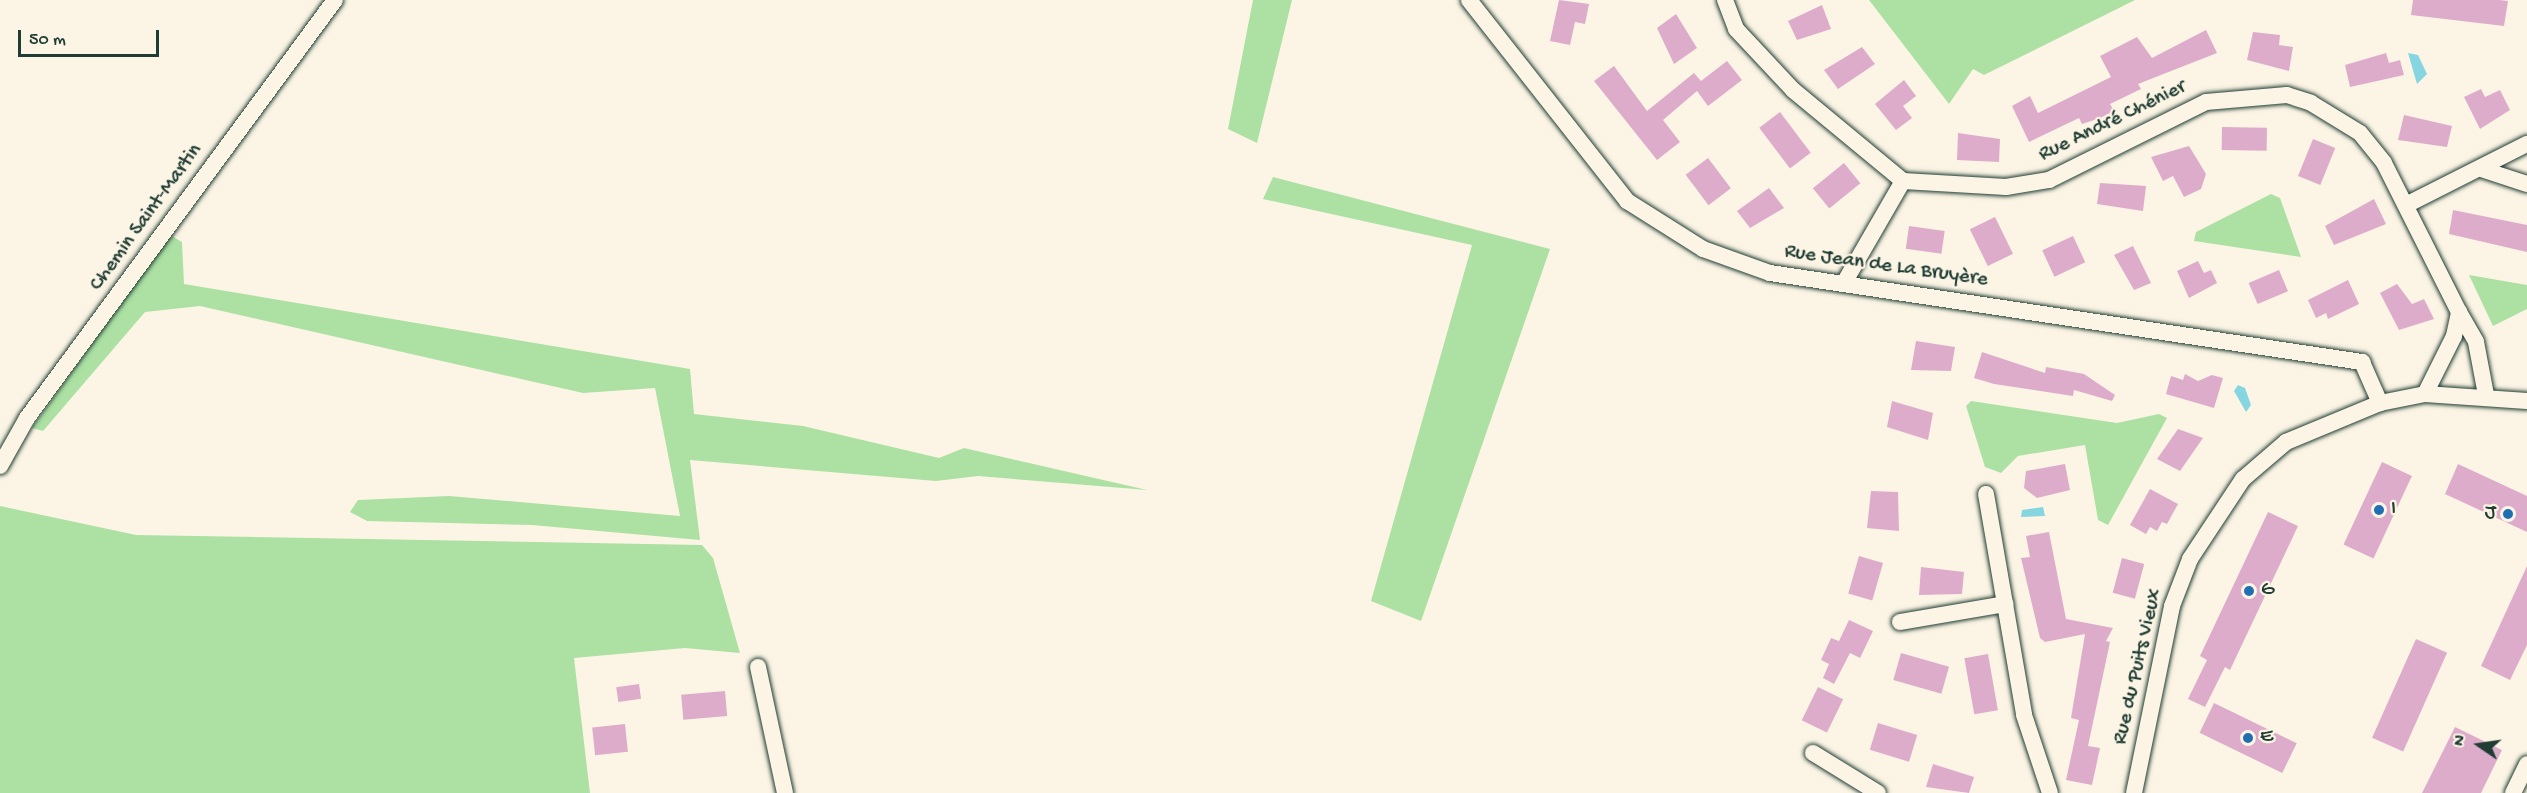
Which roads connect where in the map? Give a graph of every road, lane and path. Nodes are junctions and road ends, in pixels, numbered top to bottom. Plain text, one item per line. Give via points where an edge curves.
1 (335, 0) edge
2 (1469, 0) edge
3 (1725, 0) edge
4 (2527, 144) edge
5 (2481, 169) junction
6 (1903, 181) junction
7 (2527, 184) edge
8 (2406, 205) junction
9 (1844, 283) junction
10 (2459, 312) junction
11 (2425, 394) junction
12 (2486, 395) junction
13 (2527, 401) edge
14 (2380, 403) junction
15 (0, 466) edge
16 (1986, 494) dead end
17 (2005, 604) junction
18 (1900, 622) dead end
19 (758, 667) dead end
20 (1813, 753) dead end
21 (2527, 764) edge
22 (785, 793) edge
23 (1878, 793) edge
24 (2049, 793) edge
25 (2134, 793) edge
26 (2513, 793) edge

1 - 15 street, Chemin Saint-Martin via 27,418
2 - 9 street, Rue Jean de La Bruyère via 1627,201 1712,253 1770,273
3 - 6 street via 1736,29 1793,90
4 - 5 street
5 - 7 street
5 - 8 street
6 - 8 street, Rue André Chénier via 2006,187 2049,180 2206,102 2287,95 2360,133
6 - 9 street
8 - 10 street, Rue André Chénier
9 - 14 street, Rue Jean de La Bruyère via 2362,362
10 - 11 street via 2454,336
10 - 12 street, Rue André Chénier via 2476,342
11 - 12 street, Rue du Puits Vieux
11 - 14 street, Rue du Puits Vieux
12 - 13 street, Rue du Puits Vieux
14 - 25 street, Rue du Puits Vieux via 2286,442 2242,479 2212,519 2172,606
16 - 17 street
17 - 18 street
17 - 24 street via 2025,716
19 - 22 street
20 - 23 street
21 - 26 street

